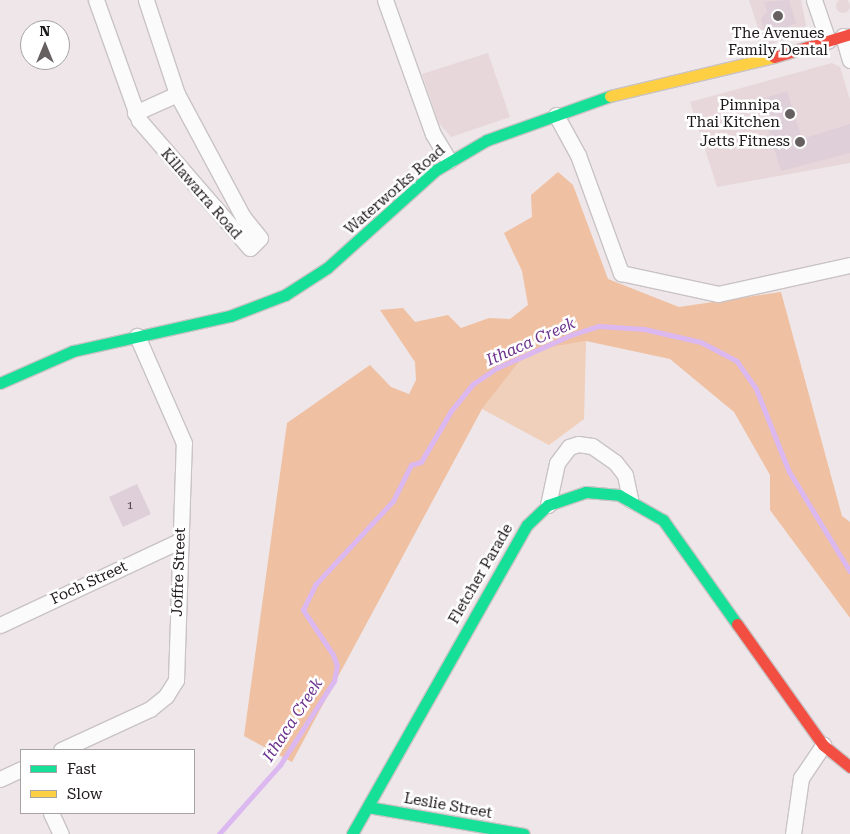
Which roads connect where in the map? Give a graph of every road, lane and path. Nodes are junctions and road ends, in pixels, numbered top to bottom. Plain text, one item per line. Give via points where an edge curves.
1 (96, 0) edge
2 (146, 0) edge
3 (386, 0) edge
4 (814, 0) edge
5 (840, 37) edge
6 (850, 60) edge
7 (177, 94) junction
8 (135, 113) junction
9 (556, 115) junction
10 (449, 161) junction
11 (230, 194) junction
12 (218, 216) junction
13 (849, 267) edge
14 (137, 336) junction
15 (0, 383) edge
16 (630, 499) junction
17 (548, 505) junction
18 (179, 541) junction
19 (0, 626) edge
20 (823, 745) junction
21 (63, 749) edge
22 (850, 767) edge
23 (20, 769) edge
24 (0, 779) edge
25 (368, 807) junction
26 (51, 814) edge
27 (61, 834) edge
28 (352, 834) edge
29 (524, 834) edge
30 (793, 834) edge

1 - 8 street, Killawarra Road
2 - 7 street, Killawarra Road
3 - 10 street via 433,134
4 - 5 street
5 - 6 street
5 - 9 street, Waterworks Road via 721,74 620,93
7 - 8 street
7 - 11 street, Killawarra Road
8 - 12 street, Killawarra Road
9 - 10 street, Waterworks Road via 487,140
9 - 13 street via 578,155 621,273 718,294
10 - 14 street, Waterworks Road via 342,256 300,287 230,316
11 - 12 street via 228,206
11 - 12 street, Killawarra Road via 260,238 250,248
14 - 15 street, Waterworks Road via 73,351
14 - 18 street, Joffre Street via 184,443
16 - 17 street via 586,492
16 - 17 street via 625,475 615,462 592,446 578,444 569,447 557,462
16 - 20 street via 662,520
17 - 25 street, Fletcher Parade via 510,550
18 - 19 street, Foch Street
18 - 21 street, Joffre Street via 176,680 166,696 150,709
20 - 22 street
20 - 30 street via 802,778
23 - 24 street
25 - 28 street, Fletcher Parade
25 - 29 street, Leslie Street
26 - 27 street

